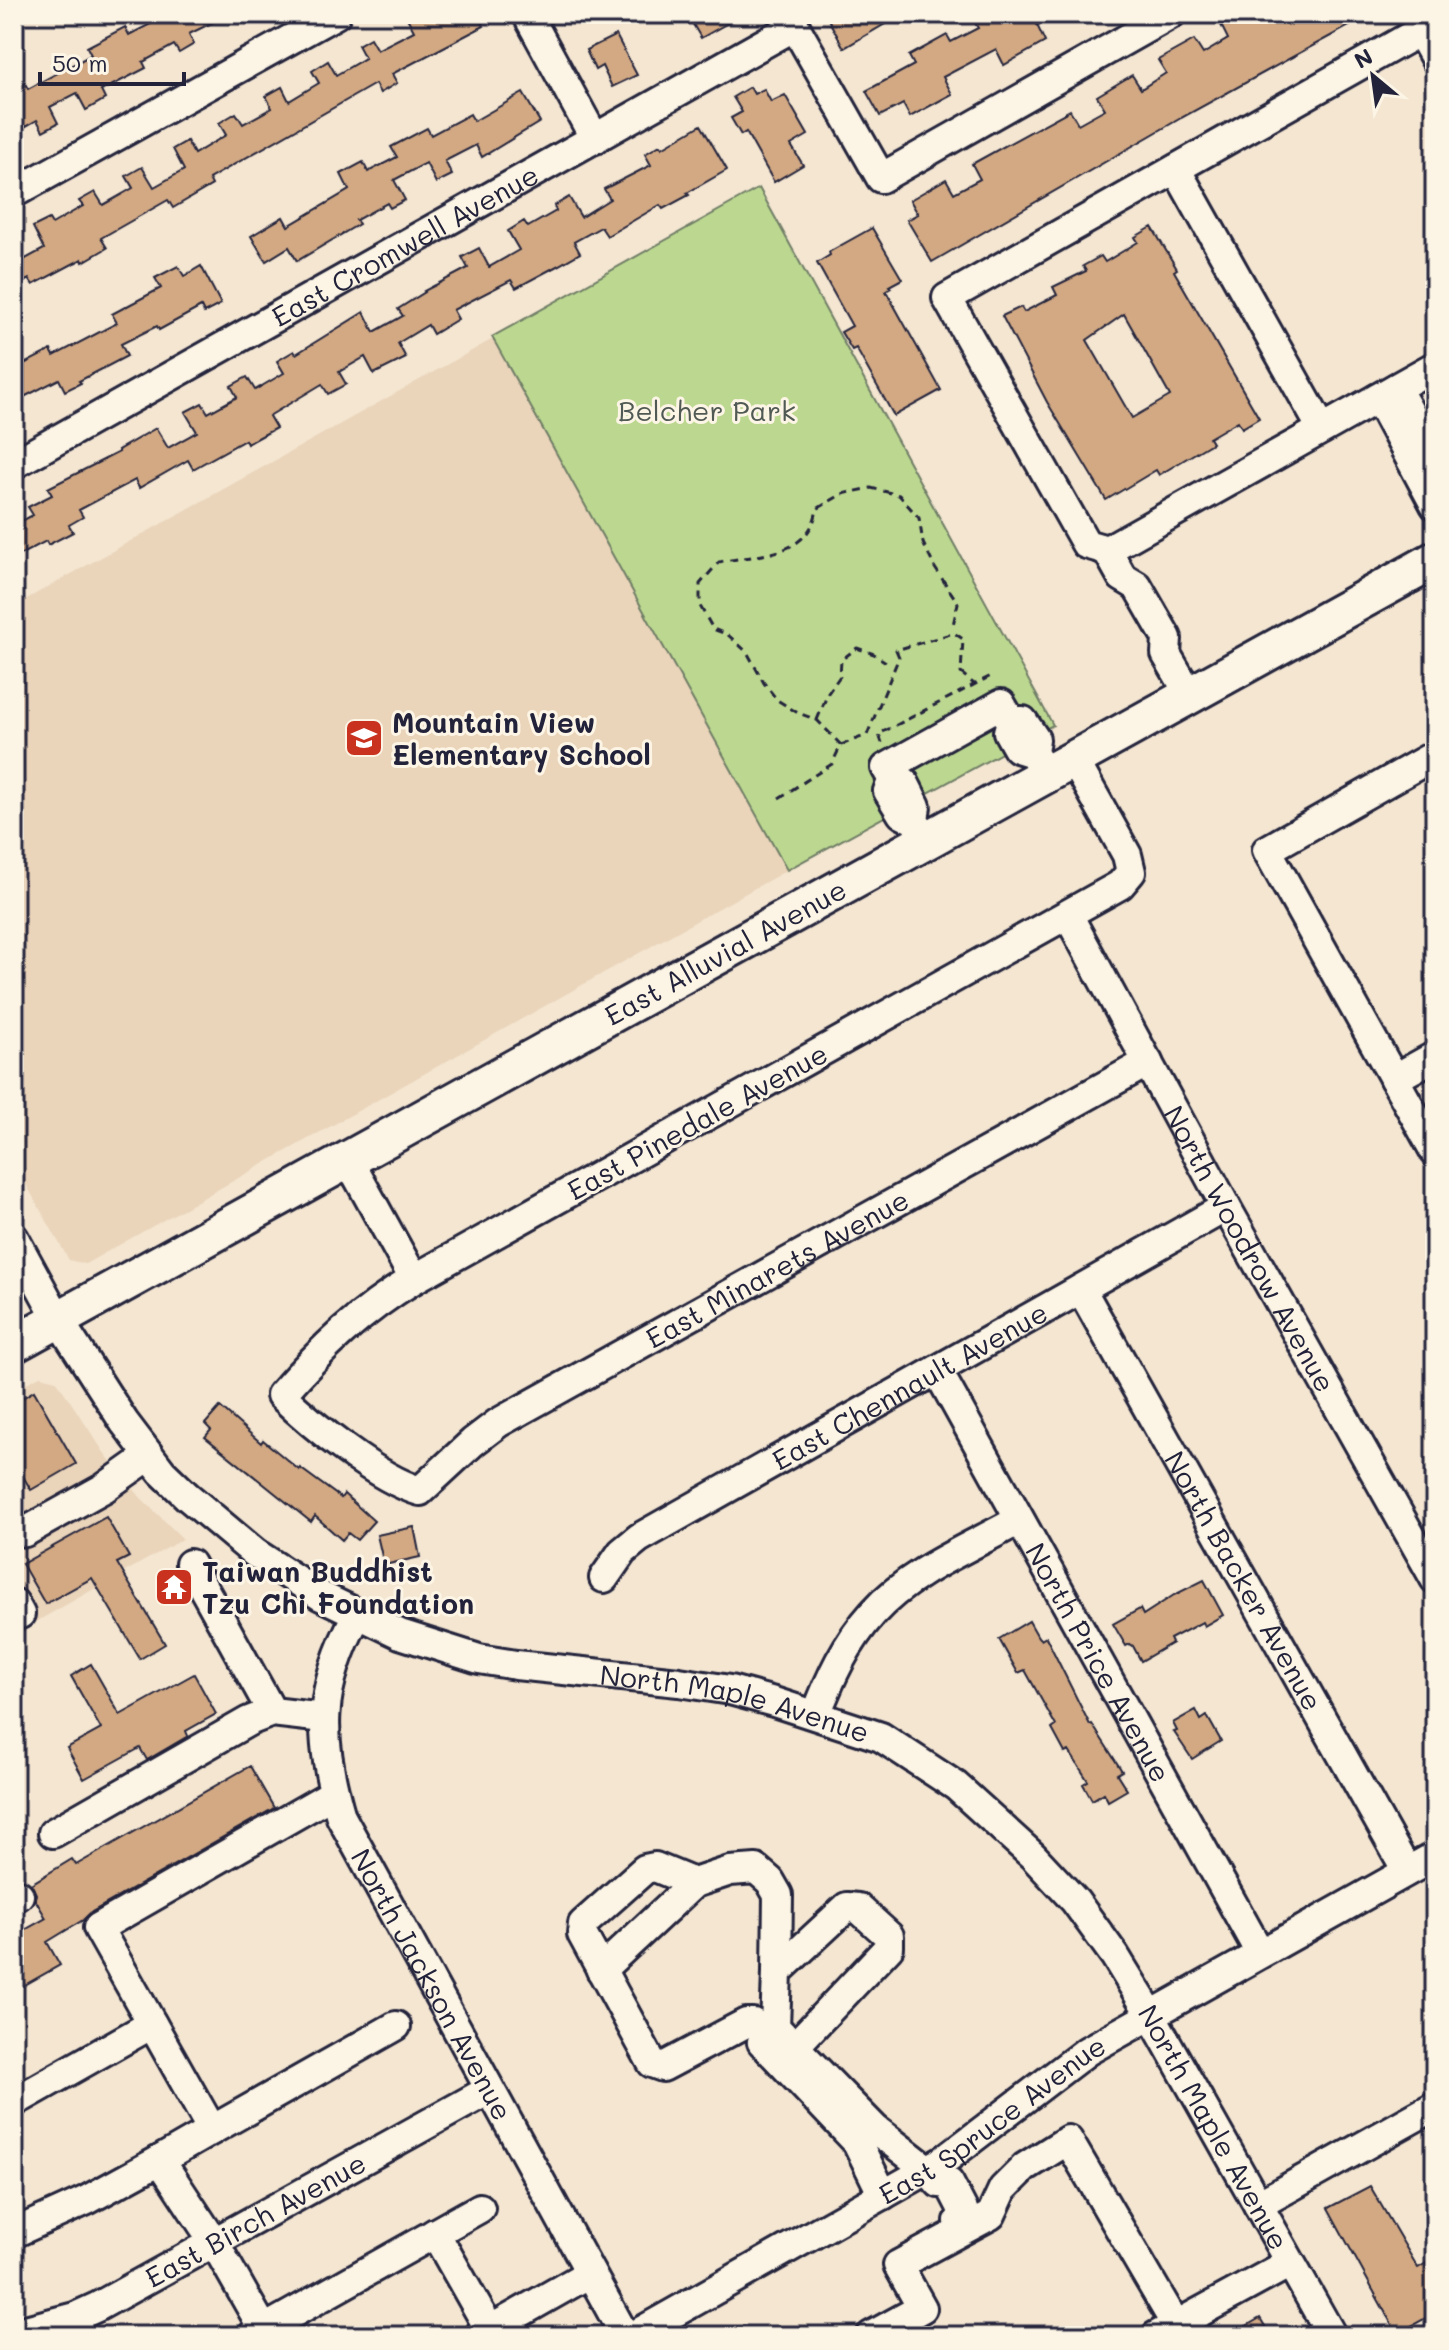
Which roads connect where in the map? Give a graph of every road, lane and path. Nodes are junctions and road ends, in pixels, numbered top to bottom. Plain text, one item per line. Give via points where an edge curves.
1 (336, 14) edge
2 (527, 14) edge
3 (1171, 14) edge
4 (792, 20) edge
5 (1435, 58) edge
6 (595, 139) junction
7 (1176, 169) junction
8 (14, 193) edge
9 (1435, 366) edge
10 (1387, 393) junction
11 (1322, 429) junction
12 (1435, 458) edge
13 (14, 464) edge
14 (1435, 505) edge
15 (1107, 550) junction
16 (1435, 560) edge
17 (953, 625) dead end
18 (886, 662) dead end
19 (974, 684) dead end
20 (1190, 695) junction
21 (817, 720) junction
22 (841, 745) junction
23 (1435, 755) edge
24 (1050, 761) junction
25 (779, 798) dead end
26 (920, 829) junction
27 (1068, 915) junction
28 (1435, 1056) edge
29 (1148, 1062) junction
30 (1394, 1079) junction
31 (1435, 1152) edge
32 (349, 1161) junction
33 (1226, 1207) junction
34 (14, 1238) edge
35 (414, 1279) junction
36 (1081, 1289) junction
37 (58, 1319) junction
38 (14, 1344) edge
39 (937, 1370) junction
40 (281, 1395) joint
41 (149, 1456) junction
42 (1019, 1520) junction
43 (14, 1525) edge
44 (190, 1564) dead end
45 (604, 1578) dead end
46 (1435, 1579) edge
47 (357, 1615) junction
48 (272, 1712) junction
49 (816, 1715) junction
50 (324, 1718) junction
51 (334, 1793) junction
52 (53, 1833) dead end
53 (1435, 1856) edge
54 (1407, 1871) junction
55 (694, 1883) junction
56 (1260, 1953) junction
57 (601, 1970) junction
58 (777, 1972) junction
59 (1151, 2015) junction
60 (152, 2024) junction
61 (396, 2026) dead end
62 (779, 2035) junction
63 (489, 2090) junction
64 (14, 2102) edge
65 (1435, 2106) edge
66 (212, 2130) junction
67 (866, 2136) junction
68 (160, 2160) junction
69 (933, 2176) junction
70 (883, 2195) junction
71 (1258, 2205) junction
72 (480, 2208) dead end
73 (961, 2226) junction
74 (14, 2233) edge
75 (435, 2233) junction
76 (214, 2242) junction
77 (1290, 2263) junction
78 (590, 2273) junction
79 (1166, 2331) edge
80 (14, 2333) edge
81 (258, 2333) edge
82 (484, 2333) edge
83 (625, 2336) edge
84 (633, 2336) edge
85 (871, 2336) edge
86 (1332, 2336) edge

1 - 8 street
2 - 6 street
3 - 4 street via 881,178
4 - 6 street, East Cromwell Avenue
5 - 7 street via 1420,31
6 - 13 street, East Cromwell Avenue
7 - 11 street
7 - 15 street via 947,298 1086,544
9 - 10 street
10 - 11 street
10 - 12 street
10 - 14 street
11 - 15 street
15 - 20 street via 1122,577 1122,594 1151,647 1166,654
16 - 20 main road, East Alluvial Avenue
17 - 21 path via 958,603 923,543 919,518 899,495 871,488 842,494 817,509 815,525 801,540 774,554 719,562 700,584 700,606 713,629 747,652 777,700
18 - 21 path via 857,648 841,660 840,676
19 - 22 path via 961,673 963,639 954,633 896,650 899,657 867,735
20 - 24 main road, East Alluvial Avenue
21 - 22 path
22 - 25 path via 832,764
23 - 30 street via 1267,850
24 - 26 main road, East Alluvial Avenue
24 - 26 street via 1023,721 1011,721 1001,704 886,768 893,780 904,782
24 - 27 street, East Pinedale Avenue via 1127,855 1131,872 1120,885
26 - 32 main road, East Alluvial Avenue
27 - 29 street, North Woodrow Avenue
27 - 35 street, East Pinedale Avenue
28 - 30 street
29 - 33 street, North Woodrow Avenue
29 - 40 street, East Minarets Avenue via 498,1423 420,1491 354,1454
30 - 31 street
32 - 35 street
32 - 37 main road, East Alluvial Avenue
33 - 36 street, East Chennault Avenue
33 - 46 street, North Woodrow Avenue
34 - 37 street, North Maple Avenue
35 - 40 street, East Pinedale Avenue via 341,1331
36 - 39 street, East Chennault Avenue
36 - 54 street, North Backer Avenue
37 - 38 main road, East Alluvial Avenue
37 - 41 street, North Maple Avenue
39 - 42 street, North Price Avenue
39 - 45 street, East Chennault Avenue via 639,1538
41 - 43 street via 25,1532
41 - 47 street, North Maple Avenue via 255,1553
42 - 49 street via 906,1585 874,1612 849,1645
42 - 56 street, North Price Avenue
44 - 48 street
47 - 49 street, North Maple Avenue via 479,1659 730,1690
47 - 50 street, North Jackson Avenue via 329,1678
48 - 50 street
48 - 52 street
49 - 59 street, North Maple Avenue via 881,1737 956,1786 1075,1901
50 - 51 street, North Jackson Avenue
51 - 60 street via 98,1928
51 - 63 street, North Jackson Avenue via 355,1846
53 - 54 street, East Spruce Avenue
54 - 56 street, East Spruce Avenue
55 - 57 street
55 - 57 street via 655,1867 645,1869 583,1924 582,1934
55 - 58 street via 756,1869 770,1881 778,1895
56 - 59 street, East Spruce Avenue
57 - 62 street via 652,2063 663,2067 746,2023
58 - 62 street
58 - 62 street via 847,1907 858,1908 889,1936 889,1947
59 - 69 street, East Spruce Avenue via 1087,2051 943,2161
59 - 71 street, North Maple Avenue
60 - 64 street
60 - 66 street
61 - 66 street
62 - 67 street via 762,2042
63 - 76 street, East Birch Avenue
63 - 78 street, North Jackson Avenue
65 - 71 street
66 - 68 street
67 - 69 street
67 - 70 street
68 - 74 street
68 - 76 street
69 - 70 street, East Spruce Avenue
69 - 73 street via 933,2192 948,2221
70 - 84 street, East Spruce Avenue
71 - 77 street, North Maple Avenue
72 - 75 street
73 - 79 street via 991,2215 1003,2189 1025,2167 1068,2140
73 - 85 street via 898,2265 922,2308
75 - 81 street
75 - 82 street
76 - 80 street, East Birch Avenue via 97,2307
76 - 81 street
77 - 79 street
77 - 86 street, North Maple Avenue
78 - 82 street
78 - 83 street, North Jackson Avenue

